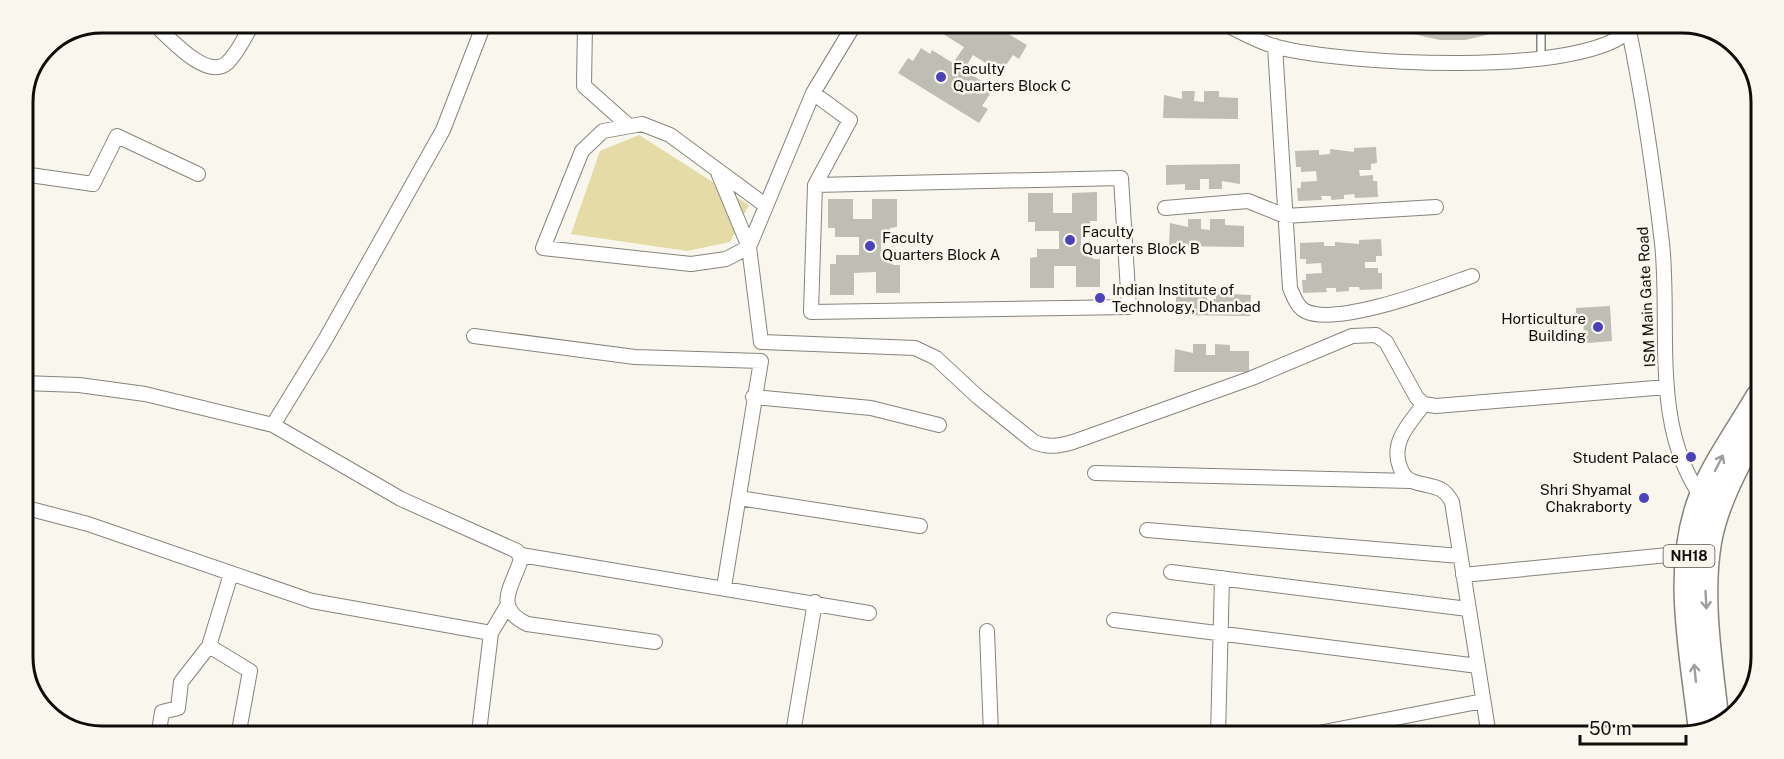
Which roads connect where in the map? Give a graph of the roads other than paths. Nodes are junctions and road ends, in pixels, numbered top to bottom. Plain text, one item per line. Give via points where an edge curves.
1 (164, 33) edge
2 (246, 33) edge
3 (481, 33) edge
4 (585, 33) edge
5 (849, 33) edge
6 (1245, 33) edge
7 (1541, 33) edge
8 (1624, 33) edge
9 (1630, 33) edge
10 (1275, 46) junction
11 (1541, 58) junction
12 (813, 93) junction
13 (629, 126) junction
14 (717, 170) junction
15 (198, 174) dead end
16 (33, 175) edge
17 (815, 186) junction
18 (765, 205) junction
19 (1436, 207) dead end
20 (1165, 208) dead end
21 (1285, 216) junction
22 (748, 247) junction
23 (1472, 276) dead end
24 (474, 336) dead end
25 (33, 383) edge
26 (1667, 387) junction
27 (753, 397) junction
28 (1424, 404) junction
29 (1751, 413) edge
30 (273, 425) junction
31 (939, 425) dead end
32 (1751, 437) edge
33 (1095, 473) dead end
34 (1411, 481) junction
35 (740, 498) junction
36 (1709, 506) junction
37 (33, 510) edge
38 (920, 526) dead end
39 (1147, 530) dead end
40 (1689, 553) junction
41 (521, 555) junction
42 (1460, 556) junction
43 (1171, 572) dead end
44 (231, 574) junction
45 (1462, 575) junction
46 (1222, 578) junction
47 (724, 587) junction
48 (815, 602) junction
49 (507, 606) junction
50 (1468, 609) junction
51 (869, 613) dead end
52 (1114, 620) dead end
53 (987, 631) dead end
54 (491, 633) junction
55 (1219, 634) junction
56 (655, 642) dead end
57 (209, 646) junction
58 (1478, 666) junction
59 (1484, 701) junction
60 (1716, 716) edge
61 (1700, 724) edge
62 (160, 726) edge
63 (240, 726) edge
64 (480, 726) edge
65 (794, 726) edge
66 (991, 726) edge
67 (1218, 726) edge
68 (1355, 726) edge
69 (1488, 726) edge

1 - 2 street via 199,64 210,68 227,63
3 - 30 street via 443,130
4 - 13 street via 584,86
5 - 12 street
6 - 10 street
7 - 11 lane
8 - 11 street via 1596,47
9 - 26 street, ISM Main Gate Road via 1662,243
10 - 11 street via 1316,55 1446,65
10 - 21 street
12 - 17 street via 850,120
12 - 18 street
13 - 14 street via 642,124 670,135
13 - 22 street via 603,131 582,151 543,248 691,264 726,259
14 - 18 street
14 - 22 street
15 - 16 street via 117,136 93,184
17 - 17 street via 811,312 1129,307 1121,177
18 - 22 street
19 - 21 street
20 - 21 street via 1248,201
21 - 23 street via 1290,288 1305,311 1366,311
22 - 28 street via 761,342 915,348 936,358 978,398 1042,445 1061,445 1085,438 1252,378 1352,336 1376,335 1386,342
24 - 27 street via 635,357 761,361
25 - 30 street via 145,394
26 - 28 street via 1468,405
26 - 36 street, ISM Main Gate Road via 1676,447
27 - 31 street via 871,408
27 - 35 street
28 - 34 street via 1398,444 1397,460 1402,473
36 -> 29 highway, NH18
30 - 41 street via 401,499
32 - 36 highway, NH18
33 - 34 street
34 - 42 street via 1437,485 1447,492
35 - 38 street
35 - 47 street
36 - 40 highway, NH18
36 -> 60 highway, NH18 via 1706,596
37 - 44 street via 88,524
39 - 42 street
40 - 45 street
61 -> 40 highway, NH18 via 1690,626
41 - 47 street
41 - 49 street via 507,594
42 - 45 street
43 - 46 street
44 - 54 street via 312,601
44 - 57 street
45 - 50 street
46 - 50 street
46 - 55 street
47 - 48 street
48 - 51 street
48 - 65 street
49 - 54 street
49 - 56 street via 527,624
50 - 58 street
52 - 55 street
53 - 66 street
54 - 64 street
55 - 58 street
55 - 67 street
57 - 62 street via 181,682 178,708 162,712
57 - 63 street via 250,671
58 - 59 street
59 - 68 street
59 - 69 street

